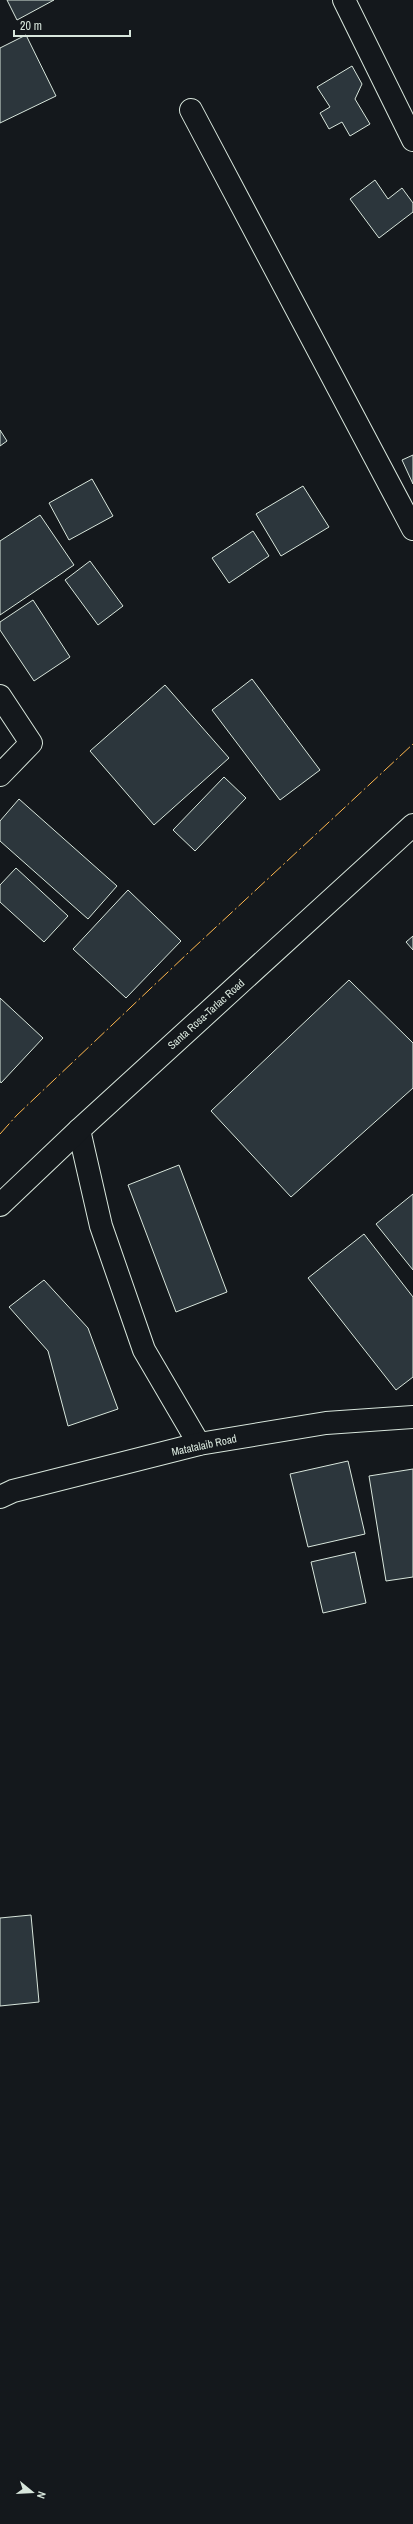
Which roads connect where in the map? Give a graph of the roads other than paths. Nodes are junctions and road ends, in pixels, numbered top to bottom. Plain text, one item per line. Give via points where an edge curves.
1 (344, 0) edge
2 (191, 110) dead end
3 (413, 140) edge
4 (413, 529) edge
5 (0, 696) edge
6 (0, 775) edge
7 (413, 825) edge
8 (79, 1130) junction
9 (0, 1205) edge
10 (413, 1417) edge
11 (199, 1444) junction
12 (0, 1497) edge

1 - 3 main road
2 - 4 main road
5 - 6 main road via 31,743
7 - 8 main road, Santa Rosa-Tarlac Road
8 - 9 main road, Santa Rosa-Tarlac Road
8 - 11 main road via 101,1226 144,1350
10 - 11 main road, Matatalaib Road via 326,1423
11 - 12 main road, Matatalaib Road via 14,1491

